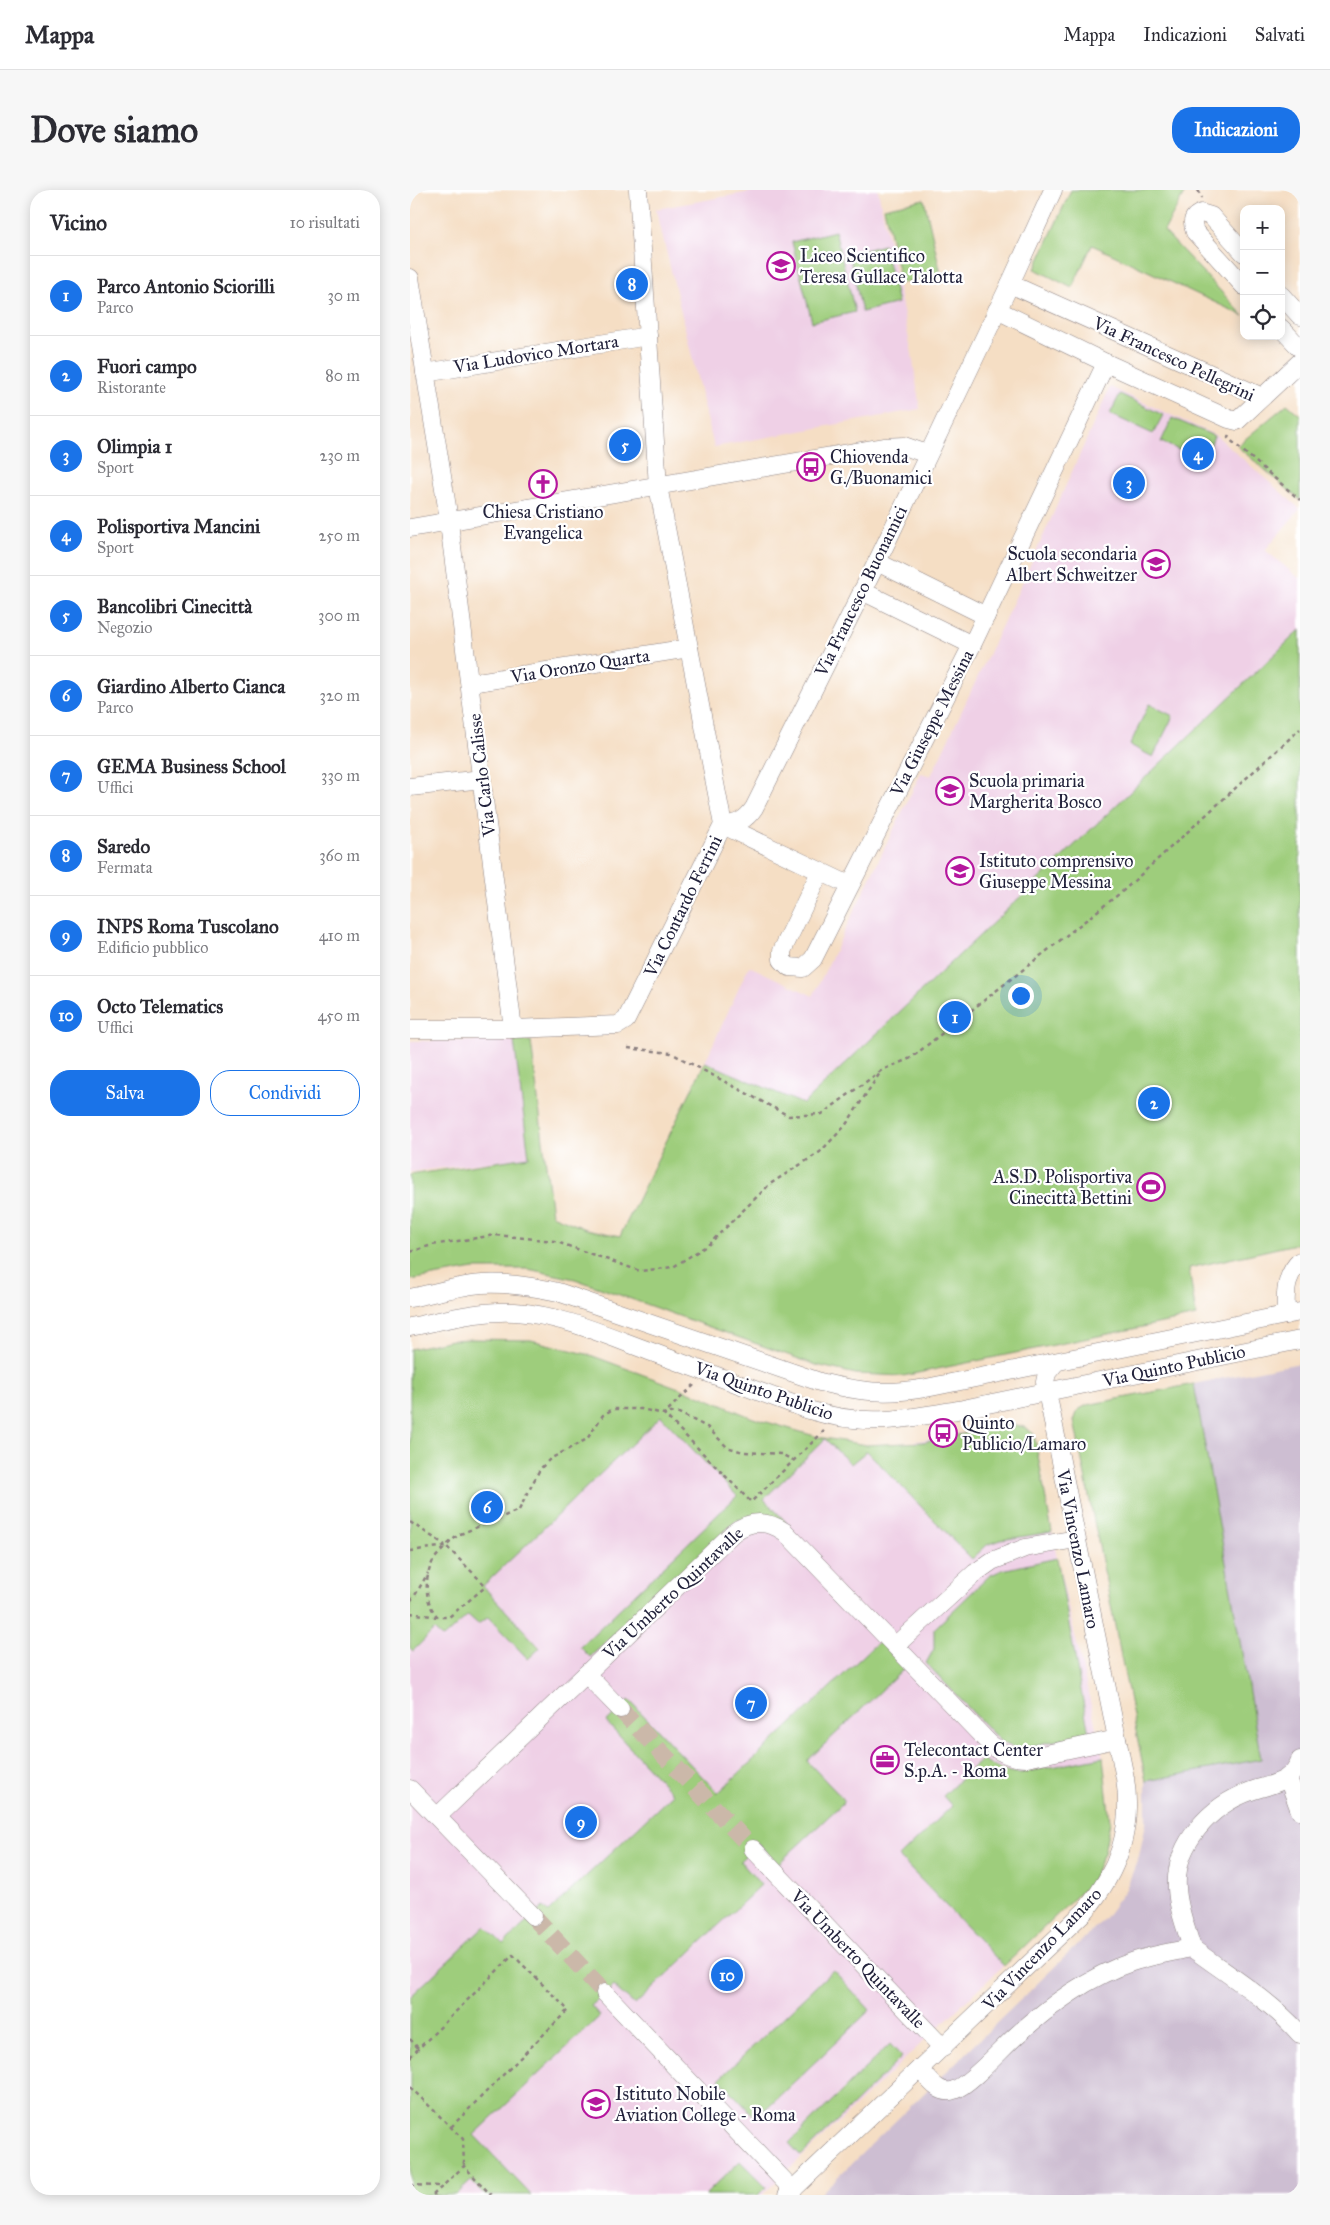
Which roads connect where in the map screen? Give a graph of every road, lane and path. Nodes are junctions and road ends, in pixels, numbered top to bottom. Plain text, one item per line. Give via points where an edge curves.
1 (638, 190) edge
2 (1047, 194) edge
3 (1241, 250) edge
4 (410, 278) edge
5 (1240, 282) edge
6 (1010, 284) junction
7 (1285, 299) edge
8 (997, 310) junction
9 (1300, 316) edge
10 (1285, 332) edge
11 (648, 336) junction
12 (1300, 348) edge
13 (1300, 362) edge
14 (1106, 363) junction
15 (425, 373) junction
16 (1262, 397) junction
17 (1237, 420) junction
18 (927, 454) junction
19 (658, 486) junction
20 (1300, 500) edge
21 (449, 521) junction
22 (410, 528) edge
23 (877, 562) junction
24 (862, 591) junction
25 (986, 616) junction
26 (972, 645) junction
27 (689, 648) junction
28 (471, 683) junction
29 (1300, 729) edge
30 (482, 779) junction
31 (410, 787) edge
32 (722, 825) junction
33 (820, 872) junction
34 (849, 885) junction
35 (410, 1029) edge
36 (513, 1029) junction
37 (628, 1048) dead end
38 (882, 1070) junction
39 (410, 1252) edge
40 (1300, 1261) edge
41 (410, 1298) edge
42 (1293, 1314) edge
43 (410, 1328) edge
44 (1300, 1340) edge
45 (1056, 1362) junction
46 (697, 1382) dead end
47 (1047, 1392) junction
48 (664, 1414) junction
49 (829, 1427) dead end
50 (793, 1460) junction
51 (410, 1522) edge
52 (1076, 1539) junction
53 (446, 1546) junction
54 (410, 1551) edge
55 (430, 1570) junction
56 (410, 1601) edge
57 (410, 1613) edge
58 (438, 1617) junction
59 (896, 1645) junction
60 (586, 1674) junction
61 (620, 1709) tunnel mouth
62 (1117, 1739) junction
63 (1300, 1760) edge
64 (1288, 1778) junction
65 (410, 1789) edge
66 (1300, 1811) edge
67 (438, 1816) junction
68 (752, 1849) tunnel mouth
69 (533, 1916) tunnel mouth
70 (1192, 1948) junction
71 (605, 1993) tunnel mouth
72 (1300, 2034) edge
73 (410, 2039) edge
74 (942, 2048) junction
75 (419, 2049) junction
76 (410, 2058) edge
77 (920, 2070) junction
78 (410, 2087) edge
79 (451, 2126) junction
80 (464, 2166) junction
81 (410, 2185) edge
82 (442, 2186) junction
83 (790, 2192) edge
84 (433, 2195) edge
85 (491, 2195) edge

1 - 11 street, Via Contardo Ferrini
2 - 6 street, Via Francesco Buonamici
3 - 5 street via 1211,216 1200,213 1194,219 1195,232
4 - 15 street, Via Carlo Calisse
6 - 8 street, Via Francesco Buonamici
6 - 16 street, Via Francesco Pellegrini
7 - 9 street
8 - 14 street, Via Francesco Pellegrini
8 - 18 street, Via Francesco Buonamici
10 - 12 street
11 - 15 street, Via Ludovico Mortara
11 - 19 street, Via Contardo Ferrini
13 - 16 street
14 - 17 street, Via Francesco Pellegrini
14 - 25 street, Via Giuseppe Messina
15 - 21 street, Via Carlo Calisse
16 - 17 street, Via Francesco Pellegrini
17 - 20 path via 1228,438
18 - 19 street via 904,446 889,446
18 - 23 street, Via Francesco Buonamici
19 - 21 street
19 - 27 street, Via Contardo Ferrini
21 - 22 street
21 - 28 street, Via Carlo Calisse
23 - 24 street, Via Francesco Buonamici
23 - 25 street
24 - 26 street
24 - 32 street, Via Francesco Buonamici via 754,808 736,824
25 - 26 street, Via Giuseppe Messina
26 - 34 street, Via Giuseppe Messina
27 - 28 street, Via Oronzo Quarta
27 - 32 street, Via Contardo Ferrini
28 - 30 street, Via Carlo Calisse
29 - 38 path via 1124,890 911,1058
30 - 31 street
30 - 36 street, Via Carlo Calisse
32 - 33 street
32 - 36 street, Via Contardo Ferrini via 626,1020 618,1025
33 - 34 street
33 - 34 street, Via Giuseppe Messina via 782,951 782,960 789,967 800,969 810,963
35 - 36 street, Via Contardo Ferrini
37 - 38 path via 671,1053 789,1116 822,1114
38 - 39 path via 845,1126 820,1152 770,1184 708,1245 672,1266 640,1271 554,1242 496,1235 432,1245
40 - 42 street via 1294,1266 1288,1281
41 - 45 street, Via Quinto Publicio via 490,1284 558,1292 854,1391 898,1392 926,1388
42 - 45 street, Via Quinto Publicio
43 - 47 street, Via Quinto Publicio via 486,1312 541,1315 588,1329 809,1410 859,1420 921,1416
44 - 47 street, Via Quinto Publicio
45 - 47 street via 1045,1377
46 - 48 path
47 - 52 street, Via Vincenzo Lamaro
48 - 50 path via 677,1412 707,1427 726,1447 743,1452 781,1454
48 - 50 path via 751,1502
48 - 53 path via 622,1408 603,1415 587,1439 550,1459 540,1469 519,1510 458,1534
49 - 50 path
51 - 53 path
52 - 59 street via 1025,1548 992,1561
52 - 62 street, Via Vincenzo Lamaro
53 - 54 path
53 - 55 path via 433,1560
53 - 58 path via 484,1586 449,1617
55 - 56 path
55 - 58 path via 426,1585 428,1599 431,1610
57 - 58 path
59 - 60 street, Via Umberto Quintavalle via 785,1532 768,1523 753,1523 733,1533
59 - 62 street, Via Umberto Quintavalle via 988,1742 1004,1754 1027,1758
60 - 61 street
60 - 67 street, Via Umberto Quintavalle
62 - 74 street, Via Vincenzo Lamaro via 1127,1804 1121,1849 1108,1881 1086,1910
63 - 64 street
64 - 66 street
64 - 70 street via 1223,1804 1187,1844 1178,1868 1176,1888
65 - 67 street
67 - 69 street
68 - 74 street, Via Umberto Quintavalle
70 - 72 street via 1262,2000
70 - 77 street via 1131,1962 1080,1986 1037,2018 960,2086 942,2091
71 - 83 street
73 - 75 path
74 - 77 street, Via Vincenzo Lamaro
75 - 76 path
75 - 79 path via 512,1955 568,2010
77 - 83 street, Via Vincenzo Lamaro
78 - 79 path
79 - 80 path via 463,2139
80 - 82 path
80 - 85 path
81 - 82 path
82 - 84 path

